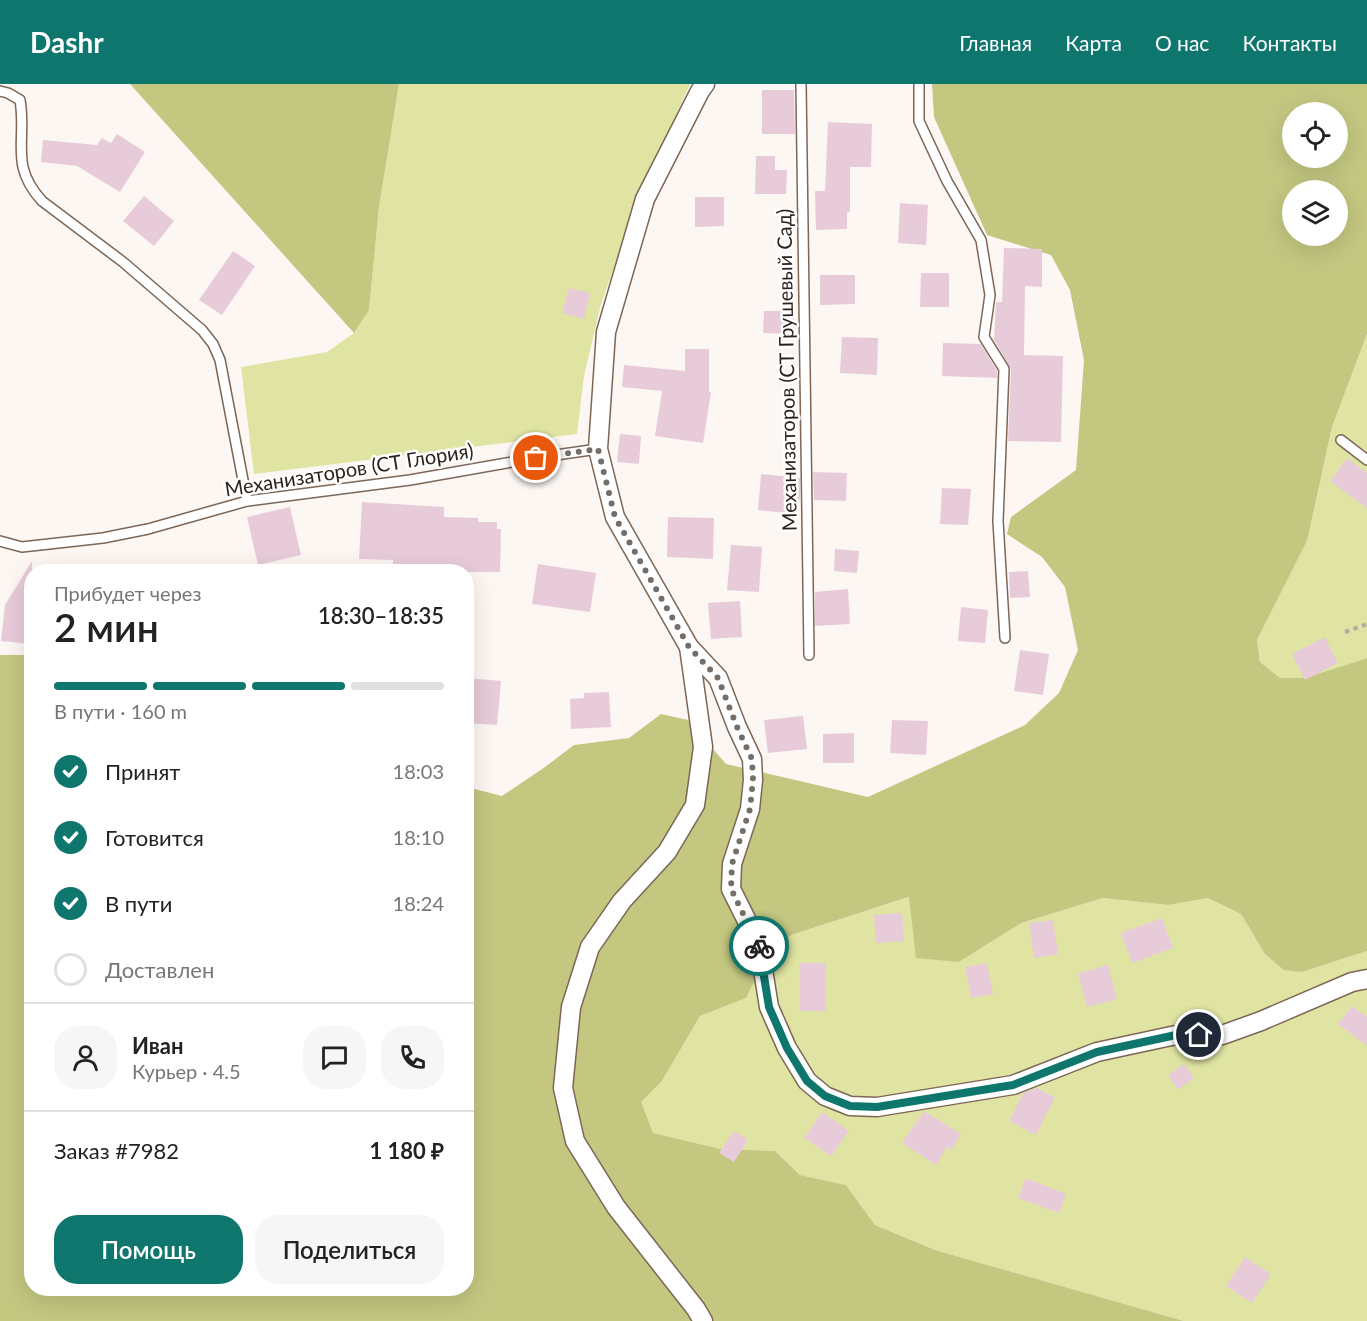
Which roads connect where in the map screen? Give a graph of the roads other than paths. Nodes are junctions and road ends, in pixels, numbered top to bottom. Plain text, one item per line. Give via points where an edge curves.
1 (705, 84) edge
2 (801, 84) edge
3 (919, 84) edge
4 (0, 92) edge
5 (1341, 440) dead end
6 (598, 449) junction
7 (1367, 460) edge
8 (247, 501) junction
9 (0, 541) edge
10 (1005, 638) dead end
11 (689, 647) junction
12 (809, 655) dead end
13 (1367, 979) edge
14 (704, 1321) edge

1 - 6 street via 645,199 606,332
2 - 12 lane, Механизаторов (СТ Грушевый Сад)
3 - 10 lane via 919,122 981,240 990,295 984,337 1004,369 998,521
4 - 8 lane via 20,100 22,165 33,191 123,262 213,344 220,360
5 - 7 lane
6 - 8 lane, Механизаторов (СТ Глория) via 410,480
6 - 11 street via 615,517
8 - 9 lane, Механизаторов (СТ Глория) via 103,538 22,547
11 - 13 street via 718,678 752,759 750,809 732,864 731,889 759,945 769,1007 787,1048 807,1081 825,1096 850,1106 877,1107 1013,1085 1097,1052 1176,1035 1222,1035
11 - 14 street via 703,747 695,805 667,852 622,901 590,947 571,1007 563,1088 575,1141 616,1207

